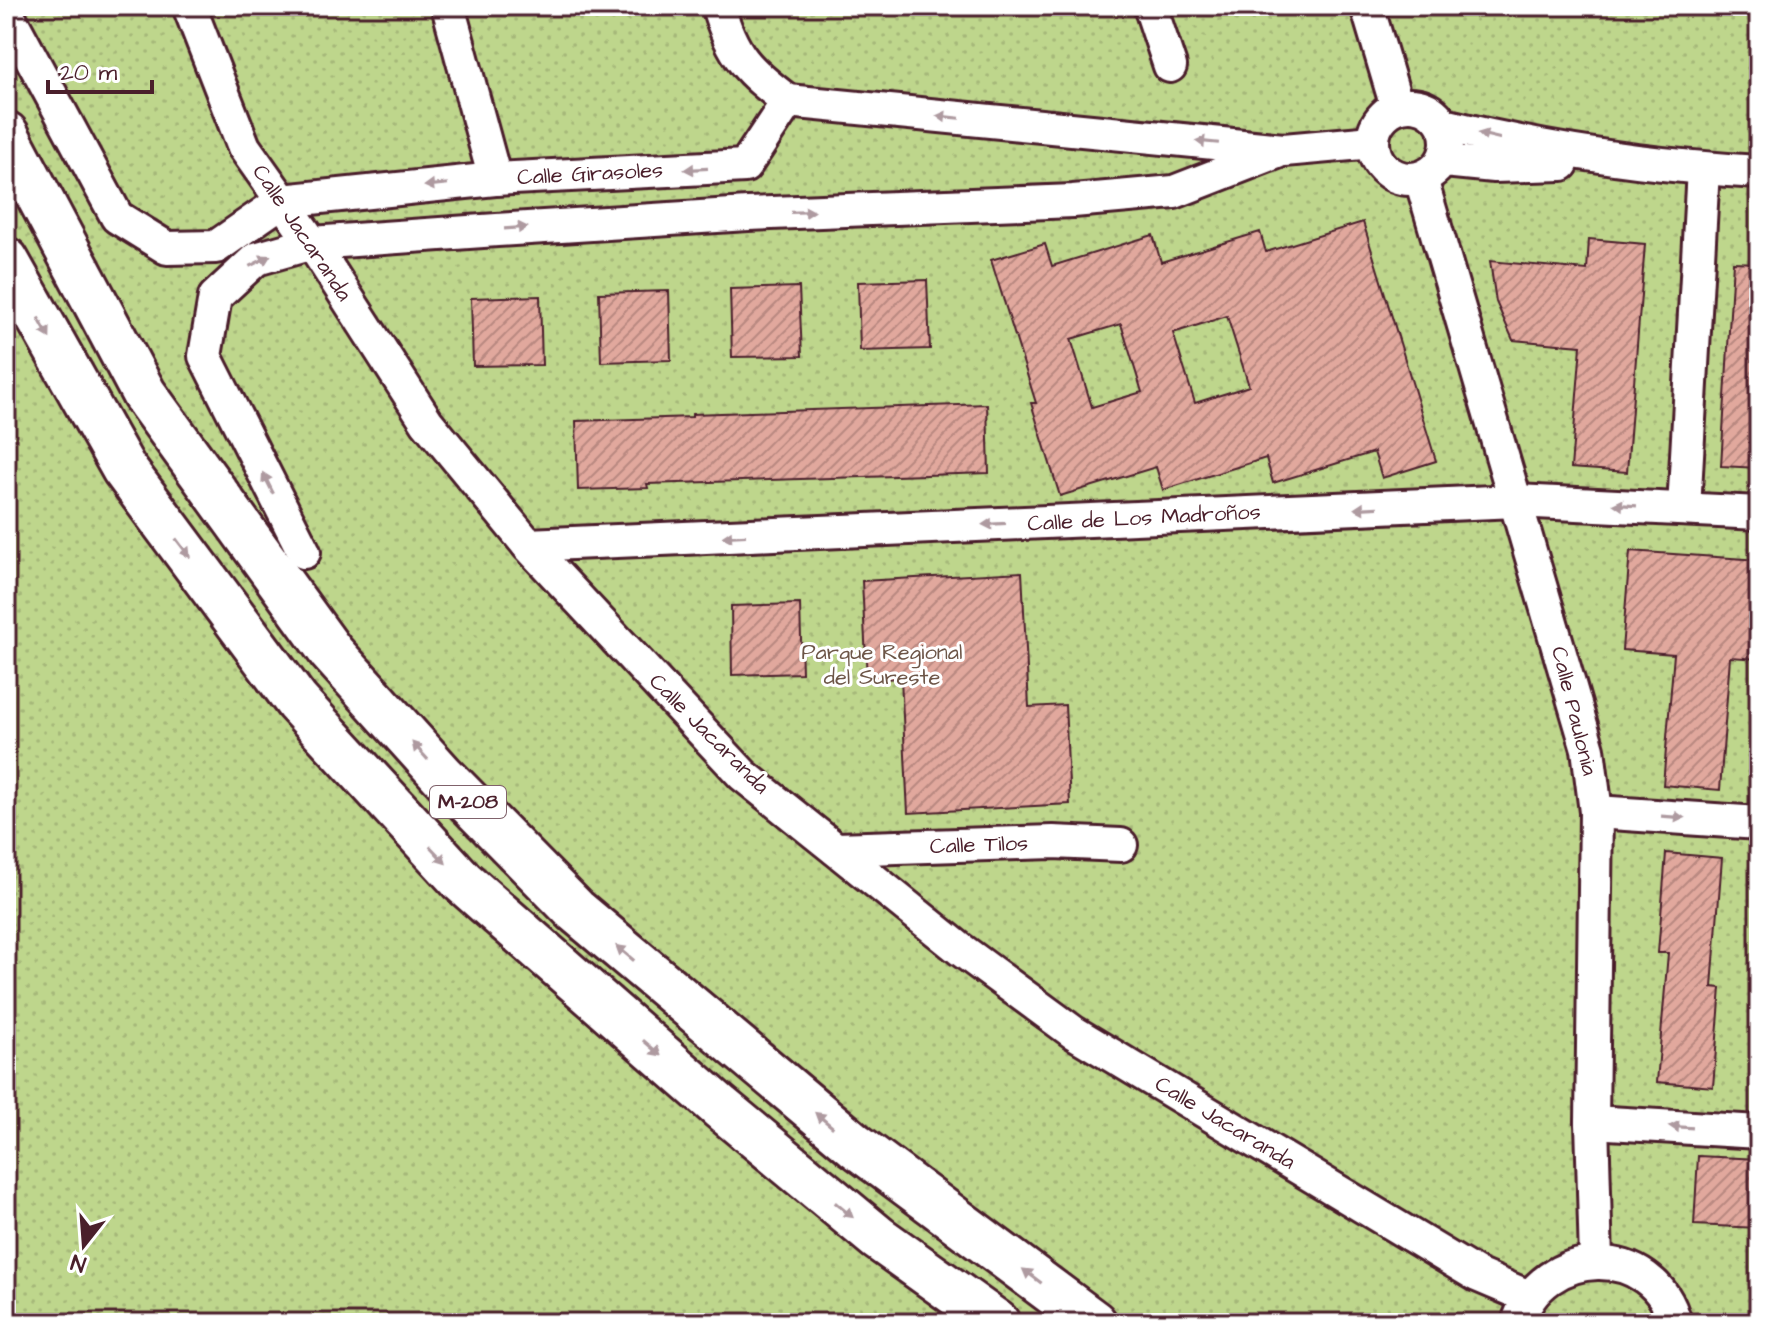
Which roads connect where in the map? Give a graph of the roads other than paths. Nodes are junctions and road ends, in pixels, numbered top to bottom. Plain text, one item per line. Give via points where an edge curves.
1 (189, 6) edge
2 (448, 6) edge
3 (718, 6) edge
4 (1150, 6) edge
5 (1367, 6) edge
6 (6, 11) edge
7 (1170, 66) dead end
8 (788, 101) junction
9 (1397, 107) junction
10 (1444, 125) junction
11 (6, 134) edge
12 (1373, 142) junction
13 (1284, 150) junction
14 (1649, 163) junction
15 (745, 166) junction
16 (1703, 169) junction
17 (1432, 170) junction
18 (1759, 172) edge
19 (495, 179) junction
20 (282, 201) junction
21 (748, 214) junction
22 (312, 243) junction
23 (6, 260) edge
24 (1516, 501) junction
25 (1684, 509) junction
26 (1759, 513) edge
27 (528, 545) junction
28 (304, 552) dead end
29 (1596, 812) junction
30 (1759, 823) edge
31 (1121, 845) dead end
32 (836, 849) junction
33 (1592, 1122) junction
34 (1759, 1132) edge
35 (1596, 1261) junction
36 (1523, 1310) edge
37 (997, 1323) edge
38 (1094, 1323) edge
39 (1675, 1323) edge

1 - 20 street, Calle Jacaranda via 244,147
2 - 19 street
3 - 8 street via 725,32 750,72
4 - 7 street
5 - 9 street
6 - 20 street, Calle Girasoles via 117,217 167,248 216,247
13 -> 8 street
8 - 15 street
9 - 10 street via 1418,105 1434,112
9 - 12 street via 1384,115
14 -> 10 street
10 - 17 street via 1448,145
38 -> 11 main road, M-208 via 855,1145 575,910 442,775 331,652 144,394
12 - 13 street
12 - 17 street via 1383,169 1399,179
21 -> 13 street via 1174,192
14 - 16 street
14 - 17 street
15 -> 19 street, Calle Girasoles
15 - 21 street
16 - 18 street
16 - 25 street
17 - 24 street, Calle Paulonia
19 -> 20 street, Calle Girasoles
20 - 22 street, Calle Jacaranda
22 -> 21 street
22 - 27 street, Calle Jacaranda via 427,422
28 -> 22 street via 205,356 215,297 256,259
23 -> 37 main road, M-208 via 124,469 297,702 462,881 793,1168 878,1238
25 -> 24 street, Calle de Los Madroños
24 -> 27 street, Calle de Los Madroños
24 - 29 street, Calle Paulonia via 1588,749
25 - 26 street, Calle de Los Madroños
27 - 32 street, Calle Jacaranda via 743,775
29 -> 30 street
29 - 33 street, Calle Paulonia
31 - 32 street, Calle Tilos
32 - 36 street, Calle Jacaranda via 1073,1032 1477,1275
34 -> 33 street
33 - 35 street, Calle Paulonia
35 - 36 street via 1547,1278
35 - 39 street via 1644,1277 1662,1295

